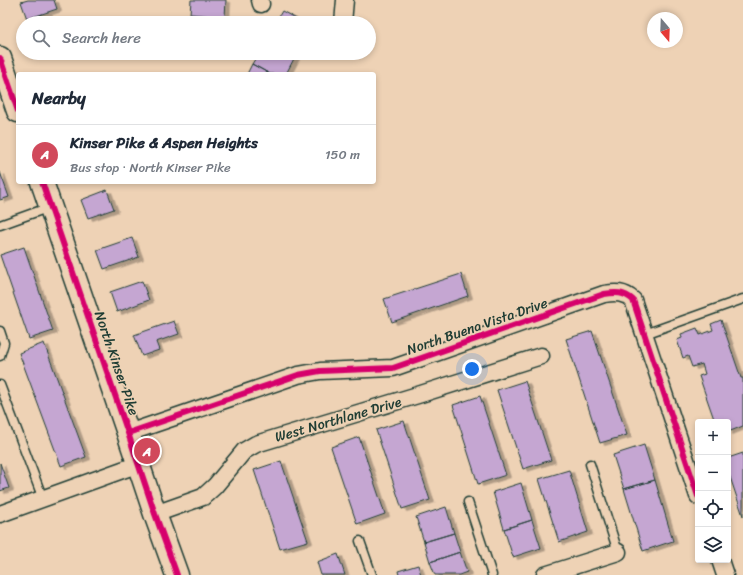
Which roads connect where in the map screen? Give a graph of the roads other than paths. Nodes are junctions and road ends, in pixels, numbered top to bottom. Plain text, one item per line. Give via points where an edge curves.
1 (345, 0) edge
2 (344, 16) edge
3 (0, 58) edge
4 (16, 105) edge
5 (43, 184) edge
6 (51, 207) junction
7 (0, 225) edge
8 (743, 299) edge
9 (0, 332) edge
10 (645, 334) junction
11 (0, 356) edge
12 (541, 356) dead end
13 (0, 385) edge
14 (128, 433) junction
15 (139, 464) junction
16 (590, 464) dead end
17 (696, 491) edge
18 (43, 499) junction
19 (468, 502) dead end
20 (0, 514) edge
21 (155, 514) junction
22 (360, 541) dead end
23 (618, 552) joint
24 (721, 563) edge
25 (177, 575) edge
26 (372, 575) edge
27 (492, 575) edge
28 (545, 575) edge
29 (725, 575) edge

1 - 2 street
3 - 4 street
5 - 6 street, North Kinser Pike
6 - 7 lane
6 - 14 street, North Kinser Pike
8 - 10 lane
9 - 11 lane via 4,343
10 - 14 street, North Buena Vista Drive via 633,300 618,292 604,294 393,368 320,371 298,375
10 - 17 street, North Buena Vista Drive
12 - 21 street, West Northlane Drive via 256,444 244,451 203,497
13 - 18 lane
14 - 15 street, North Kinser Pike
15 - 18 street
15 - 21 street, North Kinser Pike
16 - 23 lane
18 - 20 street
19 - 27 lane
21 - 25 street, North Kinser Pike
22 - 26 lane
23 - 28 street
24 - 29 street

